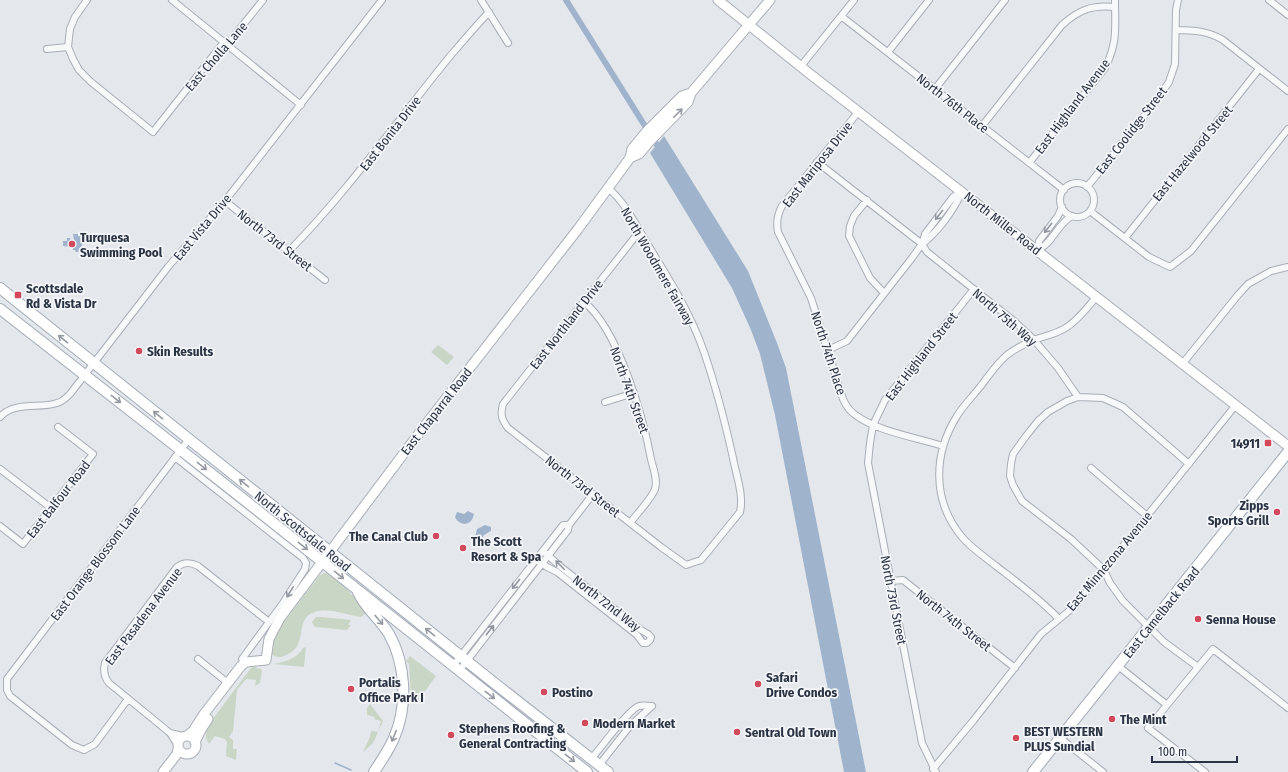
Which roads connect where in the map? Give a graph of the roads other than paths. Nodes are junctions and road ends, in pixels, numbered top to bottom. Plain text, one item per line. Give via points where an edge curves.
1 (87, 0) edge
2 (172, 0) edge
3 (263, 0) edge
4 (382, 0) edge
5 (482, 0) edge
6 (718, 0) edge
7 (770, 0) edge
8 (854, 0) edge
9 (929, 0) edge
10 (1005, 0) edge
11 (1178, 0) edge
12 (1269, 0) edge
13 (1115, 3) edge
14 (489, 12) junction
15 (841, 16) junction
16 (1288, 16) edge
17 (750, 25) junction
18 (1176, 30) junction
19 (224, 42) junction
20 (508, 43) dead end
21 (68, 47) junction
22 (47, 49) dead end
23 (888, 52) junction
24 (800, 66) junction
25 (1259, 69) junction
26 (935, 89) junction
27 (1288, 91) edge
28 (301, 105) junction
29 (859, 111) junction
30 (982, 126) junction
31 (1288, 128) edge
32 (817, 162) junction
33 (1029, 162) junction
34 (1087, 187) junction
35 (608, 188) junction
36 (1064, 190) junction
37 (962, 191) junction
38 (867, 200) junction
39 (225, 201) junction
40 (1062, 207) junction
41 (1090, 211) junction
42 (1072, 216) junction
43 (777, 218) joint
44 (641, 233) junction
45 (1125, 238) junction
46 (922, 244) junction
47 (1038, 250) junction
48 (289, 251) junction
49 (1288, 267) edge
50 (325, 280) dead end
51 (0, 288) edge
52 (974, 289) junction
53 (884, 293) junction
54 (1097, 296) junction
55 (584, 302) junction
56 (0, 309) edge
57 (1034, 340) junction
58 (828, 350) junction
59 (94, 363) junction
60 (1183, 363) junction
61 (85, 375) junction
62 (634, 393) junction
63 (1078, 398) junction
64 (605, 402) dead end
65 (1235, 406) junction
66 (0, 417) edge
67 (502, 420) joint
68 (873, 425) junction
69 (58, 427) dead end
70 (189, 439) junction
71 (943, 446) junction
72 (1288, 446) edge
73 (1288, 452) edge
74 (178, 453) junction
75 (1189, 464) junction
76 (1091, 468) dead end
77 (0, 469) edge
78 (593, 494) junction
79 (51, 508) junction
80 (1147, 516) junction
81 (630, 523) junction
82 (569, 525) junction
83 (0, 526) edge
84 (329, 551) junction
85 (543, 551) junction
86 (549, 555) junction
87 (536, 559) junction
88 (322, 561) junction
89 (542, 564) junction
90 (686, 565) joint
91 (1104, 570) junction
92 (891, 581) junction
93 (356, 589) junction
94 (599, 602) junction
95 (1059, 619) junction
96 (269, 622) junction
97 (1150, 627) junction
98 (198, 659) dead end
99 (464, 659) junction
100 (247, 663) junction
101 (1118, 666) junction
102 (1015, 668) junction
103 (1198, 668) junction
104 (456, 669) junction
105 (228, 683) junction
106 (128, 699) junction
107 (1167, 705) junction
108 (1288, 708) edge
109 (205, 718) junction
110 (1060, 738) junction
111 (195, 742) junction
112 (182, 744) junction
113 (595, 765) edge
114 (934, 770) edge
115 (584, 771) edge
116 (163, 772) edge
117 (170, 772) edge
118 (374, 772) edge
119 (608, 772) edge
120 (1033, 772) edge
121 (1103, 772) edge
122 (1205, 772) edge

1 - 21 street via 70,29
2 - 19 street
3 - 19 street, East Cholla Lane via 230,40
4 - 28 street, East Vista Drive
5 - 14 street
6 - 17 main road, North Miller Road
7 - 17 main road, East Chaparral Road
8 - 15 street
9 - 23 street
10 - 26 street
11 - 18 street, East Coolidge Street
12 - 16 street
13 - 30 street via 1086,9 1062,25
13 - 33 street, East Highland Avenue via 1115,43 1104,68
14 - 20 street
14 - 48 street, East Bonita Drive via 451,55 345,190
15 - 23 street, North 76th Place
15 - 24 street
17 - 24 main road, North Miller Road
17 - 35 main road, East Chaparral Road via 691,93 682,96 640,146 639,154 630,158
18 - 25 street via 1196,30 1215,35
18 - 34 street, East Coolidge Street via 1175,64 1169,82
19 - 21 street, East Cholla Lane via 153,132 79,70
19 - 28 street
21 - 22 street
23 - 26 street, North 76th Place
24 - 29 main road, North Miller Road
25 - 27 street
25 - 45 street, East Hazelwood Street
26 - 30 street, North 76th Place
28 - 39 street, East Vista Drive
29 - 32 street, East Mariposa Drive
29 - 37 main road, North Miller Road
30 - 33 street, North 76th Place
31 - 45 street via 1191,251 1170,267 1149,257
32 - 38 street, North 75th Way
32 - 43 street, East Mariposa Drive via 782,206
33 - 36 street, North 76th Place
34 - 36 street via 1078,183
34 - 41 street via 1091,190 1094,201
35 - 44 street, North Woodmere Fairway via 617,196
35 - 84 main road, East Chaparral Road
36 - 40 street via 1060,199
37 - 46 street via 948,215 931,237
37 - 47 main road, North Miller Road
38 - 46 street, North 75th Way
38 - 53 street via 854,216 849,236 870,278
39 - 48 street, North 73rd Street
39 - 59 street, East Vista Drive via 168,267
40 - 42 street
40 -> 47 street via 1039,241
41 - 42 street via 1081,217
41 - 45 street
42 - 47 street via 1045,247
43 - 58 street, North 74th Place via 778,232 811,298
44 - 55 street, East Northland Drive via 635,237
44 - 90 street, North Woodmere Fairway via 677,294 704,351 714,382 742,503 740,512 701,560
46 - 52 street, North 75th Way via 927,252
46 - 53 street
47 - 54 main road, North Miller Road
48 - 50 street, North 73rd Street
49 - 60 street via 1271,271 1248,284
59 -> 51 main road, North Scottsdale Road
52 - 57 street, North 75th Way
52 - 68 street, East Highland Street via 889,395
53 - 58 street via 847,341
54 - 57 street via 1067,327
54 - 60 main road, North Miller Road
55 - 62 street, North 74th Street via 596,312 611,339
55 - 67 street, East Northland Drive via 503,404
56 - 61 main road, North Scottsdale Road
57 - 63 street, North 75th Way via 1058,368
57 - 71 street via 1018,347 998,365 958,415 948,431
58 - 68 street, North 74th Place via 847,406 856,416
59 - 61 street, East Vista Drive
70 -> 59 main road, North Scottsdale Road
60 - 65 main road, North Miller Road
61 - 66 street, East Vista Drive via 70,394 57,403 12,409
61 -> 74 main road, North Scottsdale Road
62 - 64 street
62 - 81 street, North 74th Street via 646,431 656,488
63 - 75 street via 1103,398 1123,407
63 - 91 street via 1048,412 1038,421 1013,454 1010,476 1022,501 1071,539
65 - 72 main road, North Miller Road
65 - 75 street, East Minnezona Avenue
67 - 78 street, North 73rd Street via 508,428
68 - 71 street, North 74th Place
68 - 92 street, North 73rd Street via 868,463
69 - 79 street, East Balfour Road via 93,454
70 - 74 street, East Orange Blossom Lane
84 -> 70 main road, North Scottsdale Road
71 - 95 street via 938,475 939,491 945,509 962,538 1043,602
73 - 97 main road, East Camelback Road
74 -> 88 main road, North Scottsdale Road
74 -> 96 street via 306,563 305,569
74 - 106 street, East Orange Blossom Lane via 7,679 10,696 72,745 84,750 95,744
75 - 80 street, East Minnezona Avenue
76 - 80 street
77 - 79 street
78 - 81 street, North 73rd Street
78 - 82 street
79 - 83 street, East Balfour Road via 22,544
80 - 91 street, East Minnezona Avenue
81 - 90 street, North 73rd Street
82 - 85 street via 563,525
82 - 86 street
84 - 88 main road, East Chaparral Road
99 -> 84 main road, North Scottsdale Road
85 - 86 street, North 72nd Way
85 - 87 street
86 - 89 street
94 -> 86 street, North 72nd Way
87 - 89 street, North 72nd Way
87 -> 99 street
88 -> 93 main road, North Scottsdale Road
88 - 100 main road, East Chaparral Road via 280,618 270,639 266,660
89 - 94 street, North 72nd Way
99 -> 89 street
91 - 95 street, East Minnezona Avenue via 1075,606
91 - 97 street via 1110,584 1123,601
92 - 102 street, North 74th Street via 903,580
92 - 114 street, North 73rd Street via 922,743
93 - 104 main road, North Scottsdale Road
93 -> 118 main road via 361,599 384,626 394,645 403,682 400,720 394,737
94 - 94 street, North 72nd Way via 643,642 647,643 650,640 648,634
95 - 102 street, East Minnezona Avenue via 1041,634
96 - 100 street via 242,659
96 - 106 street, East Pasadena Avenue via 198,566 182,564 177,567 105,663 104,674 109,684
97 - 101 main road, East Camelback Road
97 - 103 street via 1164,642
98 - 105 street
99 - 104 street
99 - 113 main road, North Scottsdale Road
100 - 105 main road, East Chaparral Road
100 - 109 main road, East Chaparral Road
101 - 107 street
101 - 110 main road, East Camelback Road
102 - 114 street, East Minnezona Avenue
103 - 107 street
103 - 108 street via 1213,649
104 -> 115 main road, North Scottsdale Road
105 - 109 main road, East Chaparral Road
106 - 112 street
107 - 122 street via 1148,728
109 - 111 main road, East Chaparral Road
109 - 112 main road, East Chaparral Road
110 - 120 main road, East Camelback Road
110 - 121 street
111 - 112 main road via 192,738
111 - 112 main road, East Chaparral Road via 194,751 188,754
112 - 116 main road, East Chaparral Road
112 - 117 main road, East Chaparral Road
113 - 113 street via 630,726 652,706 639,706 620,723
113 - 115 main road
113 - 119 main road, North Scottsdale Road

